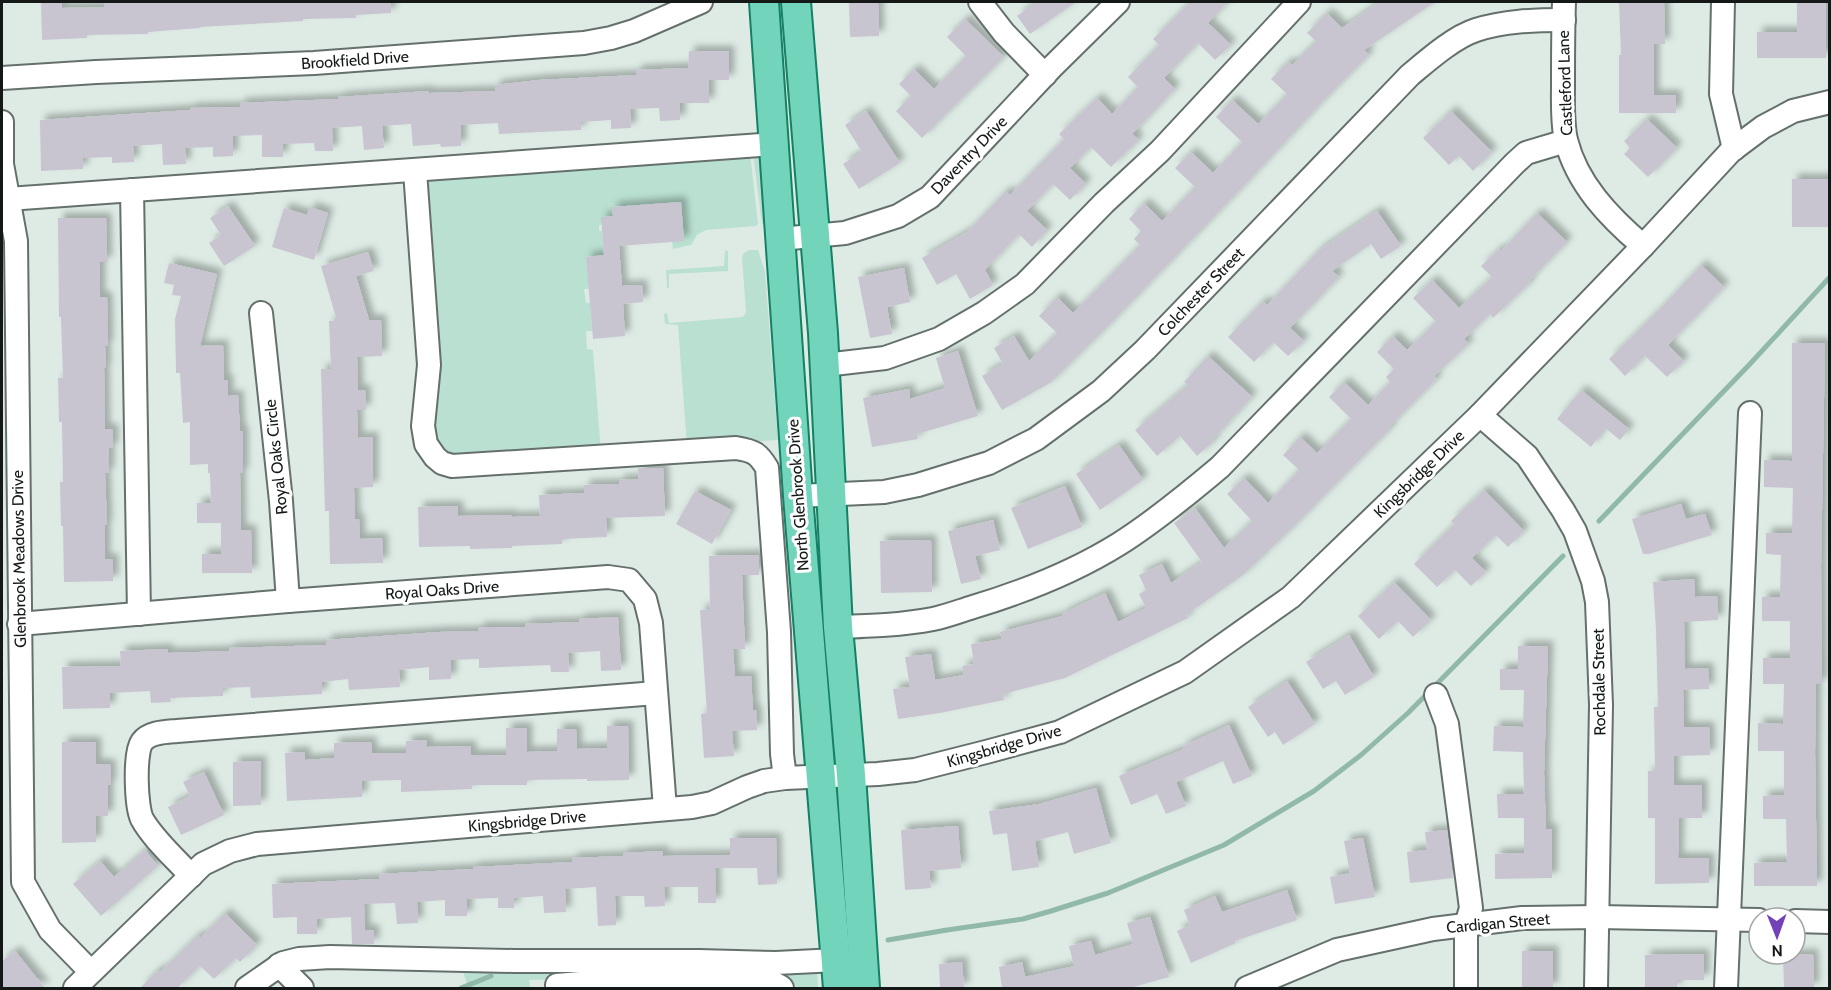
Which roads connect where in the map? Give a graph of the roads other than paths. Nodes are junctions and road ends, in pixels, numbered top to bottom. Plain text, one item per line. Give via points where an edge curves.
1 (700, 2) edge
2 (764, 2) edge
3 (796, 2) edge
4 (980, 2) edge
5 (1118, 2) edge
6 (1299, 2) edge
7 (1723, 2) edge
8 (1564, 11) edge
9 (1045, 75) junction
10 (2, 78) edge
11 (1830, 102) edge
12 (2, 122) edge
13 (1566, 141) junction
14 (774, 144) junction
15 (1734, 148) junction
16 (415, 171) junction
17 (132, 190) junction
18 (8, 199) junction
19 (817, 237) junction
20 (780, 239) junction
21 (1642, 246) junction
22 (261, 313) dead end
23 (825, 364) junction
24 (1750, 413) dead end
25 (1480, 415) junction
26 (830, 494) junction
27 (798, 496) junction
28 (288, 601) junction
29 (139, 614) junction
30 (19, 624) junction
31 (838, 627) junction
32 (656, 693) junction
33 (1436, 695) dead end
34 (851, 775) junction
35 (821, 776) junction
36 (785, 778) junction
37 (665, 809) junction
38 (191, 876) junction
39 (1598, 917) junction
40 (1728, 920) junction
41 (1747, 920) edge
42 (1807, 921) edge
43 (1830, 922) edge
44 (1466, 925) junction
45 (837, 960) junction
46 (279, 965) junction
47 (91, 972) junction
48 (725, 984) edge
49 (604, 985) edge
50 (1253, 987) edge
51 (75, 988) edge
52 (248, 988) edge
53 (302, 988) edge
54 (558, 988) edge
55 (782, 988) edge
56 (838, 988) edge
57 (866, 988) edge
58 (1467, 988) edge
59 (1596, 988) edge
60 (1726, 988) edge

1 - 10 street, Brookfield Drive via 634,30 584,43 314,63
2 - 14 main road, North Glenbrook Drive
3 - 19 main road, North Glenbrook Drive
4 - 9 street
5 - 9 street, Daventry Drive
6 - 23 street via 1160,151 1025,284 984,314 939,339 885,358
7 - 15 street via 1721,94
8 - 13 street, Castleford Lane
8 - 26 street, Colchester Street via 1474,30 1438,51 1410,75 1146,350 1101,391 1036,439 989,463 918,486
9 - 19 street, Daventry Drive via 930,196 898,216 845,233
11 - 15 street, Kingsbridge Drive via 1793,111
12 - 18 street, Glenbrook Meadows Drive via 2,164
13 - 21 street, Castleford Lane via 1593,197
13 - 31 street via 1526,153 1220,467 1119,544 1020,593 945,616 878,626
14 - 16 street
14 - 20 main road, North Glenbrook Drive
15 - 21 street, Kingsbridge Drive
16 - 17 street
16 - 36 street via 429,365 423,426 426,444 442,463 452,466 736,448 759,456 767,468
17 - 18 street
17 - 29 street
18 - 30 street, Glenbrook Meadows Drive via 16,241
19 - 20 street, Daventry Drive
19 - 23 main road, North Glenbrook Drive
20 - 27 main road, North Glenbrook Drive
21 - 25 street, Kingsbridge Drive
22 - 28 street, Royal Oaks Circle
23 - 26 main road, North Glenbrook Drive
24 - 40 street
25 - 34 street, Kingsbridge Drive via 1292,597 1185,672 1060,732 915,770
25 - 39 street, Rochdale Street via 1527,456 1575,531 1593,581 1601,705
26 - 27 street, Colchester Street
26 - 31 main road, North Glenbrook Drive
27 - 35 main road, North Glenbrook Drive
28 - 29 street, Royal Oaks Drive
28 - 32 street, Royal Oaks Drive via 608,577 629,580 645,599 651,623
29 - 30 street, Royal Oaks Drive
30 - 47 street, Glenbrook Meadows Drive via 23,882 50,930
31 - 34 main road, North Glenbrook Drive
32 - 37 street, Royal Oaks Drive
32 - 38 street via 154,734 143,740 138,752 138,808 143,820
33 - 44 street via 1447,724 1462,831 1471,908
34 - 35 street, Kingsbridge Drive
34 - 57 main road, North Glenbrook Drive
35 - 36 street, Kingsbridge Drive
35 - 45 main road, North Glenbrook Drive
36 - 37 street, Kingsbridge Drive via 764,781 712,803
37 - 38 street, Kingsbridge Drive via 257,844 203,864
38 - 47 street, Kingsbridge Drive
39 - 40 street, Cardigan Street
39 - 44 street, Cardigan Street via 1522,918
39 - 59 street, Rochdale Street
40 - 41 street, Cardigan Street
40 - 60 street
42 - 43 street
44 - 50 street, Cardigan Street via 1336,950
44 - 58 street
45 - 46 street via 777,963 330,957
45 - 56 main road, North Glenbrook Drive
46 - 52 street
46 - 53 street
47 - 51 street, Kingsbridge Drive
48 - 49 street via 648,978
48 - 55 street via 766,981
49 - 54 street via 557,985

